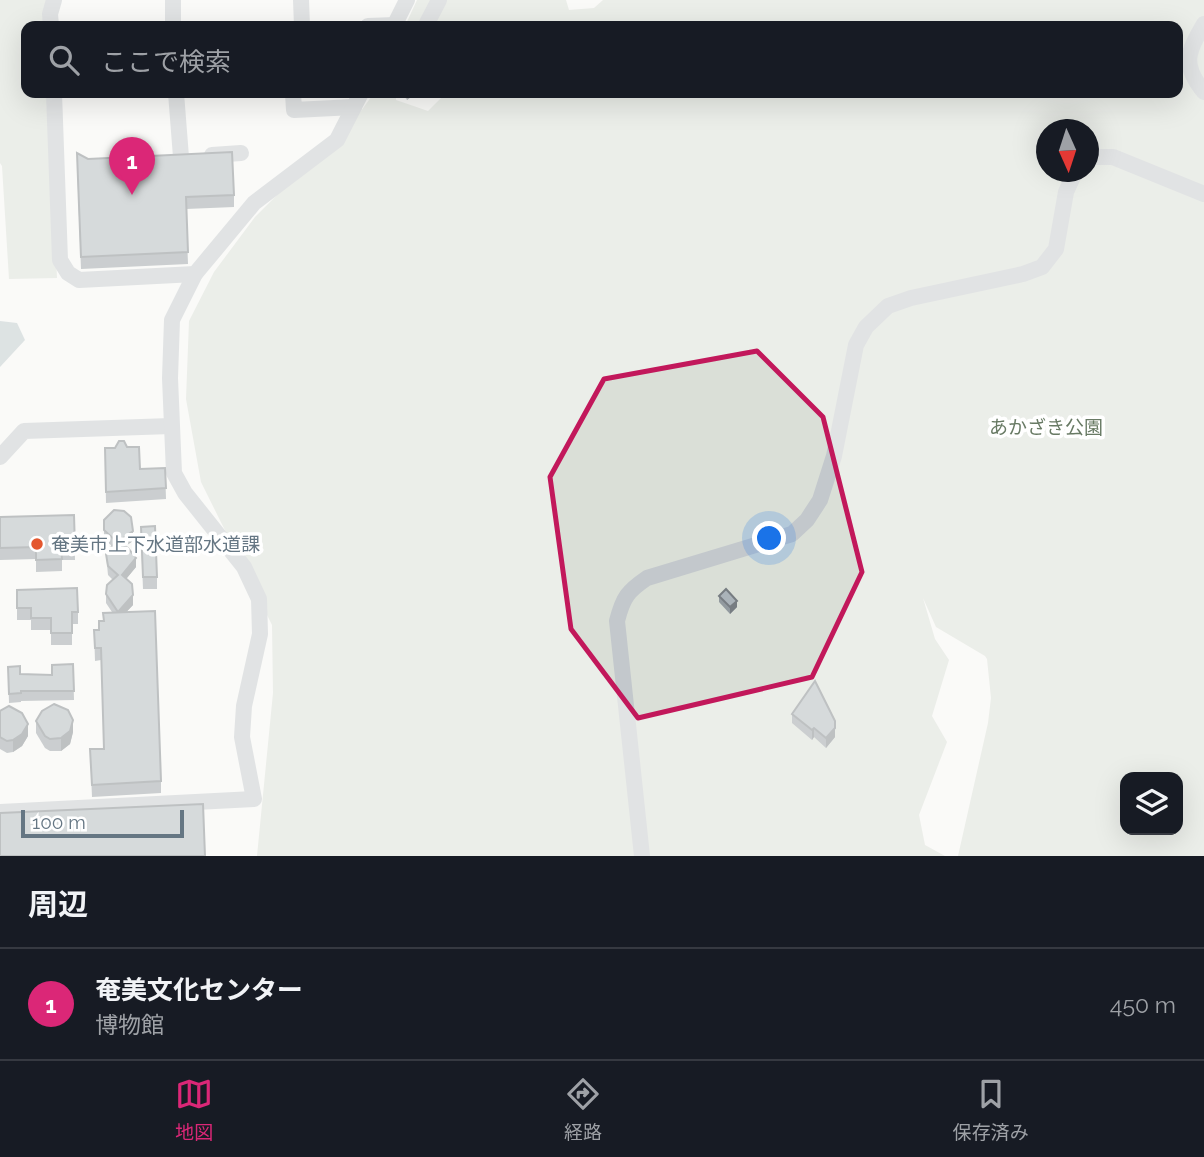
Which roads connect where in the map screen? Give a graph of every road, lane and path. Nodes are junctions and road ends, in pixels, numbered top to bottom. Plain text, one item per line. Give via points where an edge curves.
1 (54, 0) edge
2 (60, 0) edge
3 (173, 0) edge
4 (301, 0) edge
5 (407, 0) edge
6 (439, 0) edge
7 (51, 21) edge
8 (61, 21) edge
9 (173, 21) edge
10 (302, 21) edge
11 (397, 21) edge
12 (428, 21) edge
13 (1204, 24) edge
14 (1204, 92) edge
15 (54, 98) edge
16 (176, 98) edge
17 (293, 98) edge
18 (358, 100) edge
19 (241, 153) dead end
20 (1099, 157) edge
21 (1070, 182) edge
22 (1204, 194) edge
23 (195, 274) junction
24 (171, 426) junction
25 (0, 457) edge
26 (0, 812) edge
27 (642, 856) edge

1 - 7 street
2 - 8 street
3 - 9 street
4 - 10 street
5 - 11 street
6 - 12 street
13 - 14 street via 1189,51 1190,66
15 - 23 street via 60,260 68,273 79,280
16 - 19 street via 174,157
17 - 18 street via 293,110
18 - 23 street via 337,139 254,203
20 - 22 street via 1113,157
21 - 27 street via 1056,249 1042,267 911,298 888,306 866,327 856,345 834,456 820,500 792,534 647,578 629,591 617,621
23 - 24 street via 172,320
24 - 25 street via 24,432
24 - 26 street via 174,473 244,567 259,599 260,634 242,737 254,799

